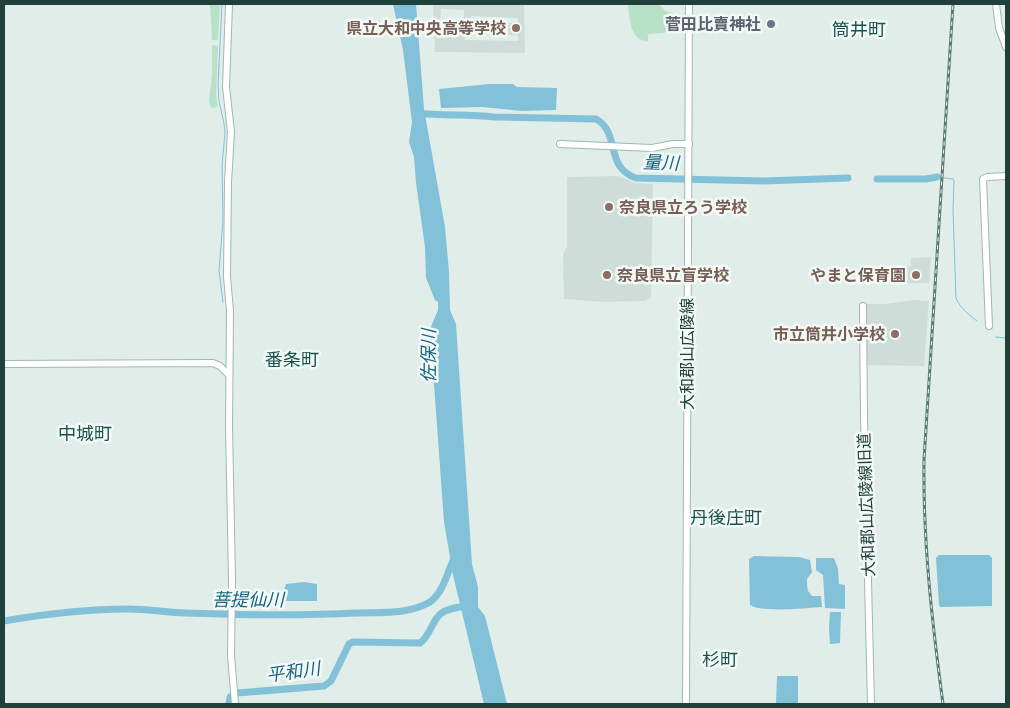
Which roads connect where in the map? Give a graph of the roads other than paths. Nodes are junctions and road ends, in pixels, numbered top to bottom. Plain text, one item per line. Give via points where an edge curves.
1 (229, 4) edge
2 (689, 4) edge
3 (996, 4) edge
4 (1006, 47) edge
5 (560, 144) dead end
6 (689, 144) junction
7 (1006, 176) edge
8 (863, 306) dead end
9 (989, 326) dead end
10 (4, 364) edge
11 (229, 375) junction
12 (235, 704) edge
13 (686, 704) edge
14 (872, 704) edge

1 - 11 street via 226,96 231,132 227,277
2 - 6 street, 大和郡山広陵線
3 - 4 street via 999,28
5 - 6 street via 652,148
6 - 13 street, 大和郡山広陵線
7 - 9 street via 985,177 983,181
8 - 14 street, 大和郡山広陵線旧道
10 - 11 street via 213,363
11 - 12 street

